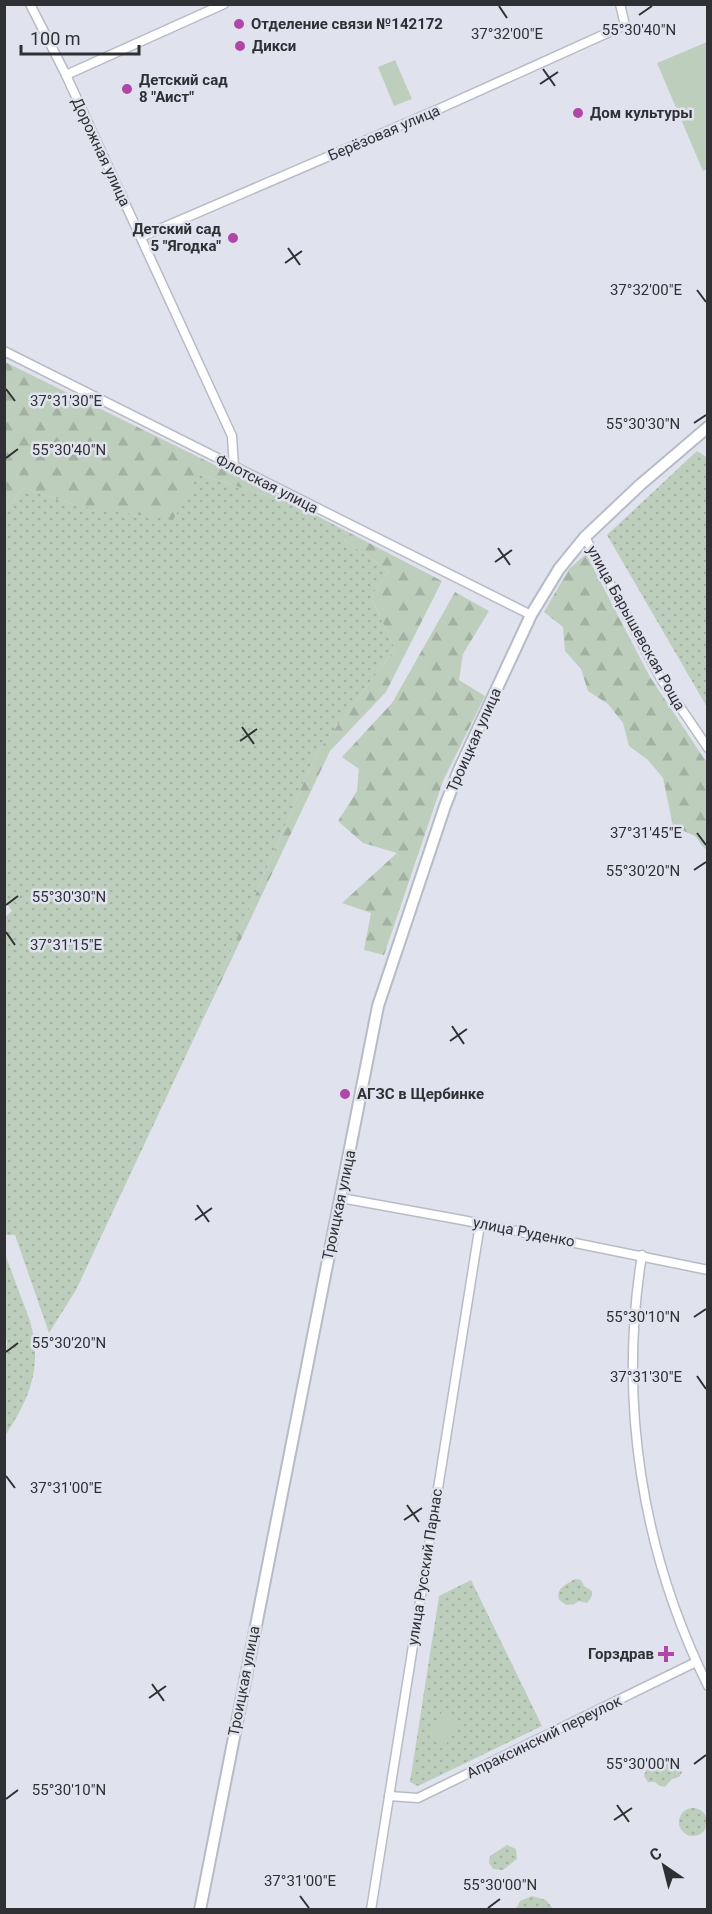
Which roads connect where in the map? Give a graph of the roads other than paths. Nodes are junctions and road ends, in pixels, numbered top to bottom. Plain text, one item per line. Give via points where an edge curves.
1 (30, 4) edge
2 (224, 4) edge
3 (620, 4) edge
4 (66, 75) junction
5 (141, 237) junction
6 (4, 351) edge
7 (708, 427) edge
8 (234, 467) junction
9 (585, 537) junction
10 (531, 615) junction
11 (708, 748) edge
12 (340, 1198) junction
13 (480, 1224) junction
14 (642, 1255) junction
15 (708, 1270) edge
16 (696, 1662) junction
17 (708, 1686) edge
18 (389, 1796) junction
19 (201, 1910) edge
20 (371, 1910) edge

1 - 4 street, Дорожная улица
2 - 4 street
3 - 5 street, Берёзовая улица via 625,25
4 - 5 street, Дорожная улица
5 - 8 street, Дорожная улица via 231,436
6 - 8 street, Флотская улица
7 - 9 street, Троицкая улица
8 - 10 street, Флотская улица
9 - 10 street, Троицкая улица via 559,569
9 - 11 street, улица Барышевская Роща via 661,679
10 - 12 street, Троицкая улица via 459,770 388,973
12 - 13 street, улица Руденко
12 - 19 street, Троицкая улица
13 - 14 street, улица Руденко
13 - 18 street, улица Русский Парнас
14 - 15 street, улица Руденко
14 - 16 street via 633,1361 639,1463 661,1570
16 - 17 street
16 - 18 street, Апраксинский переулок via 418,1798
18 - 20 street, улица Русский Парнас

